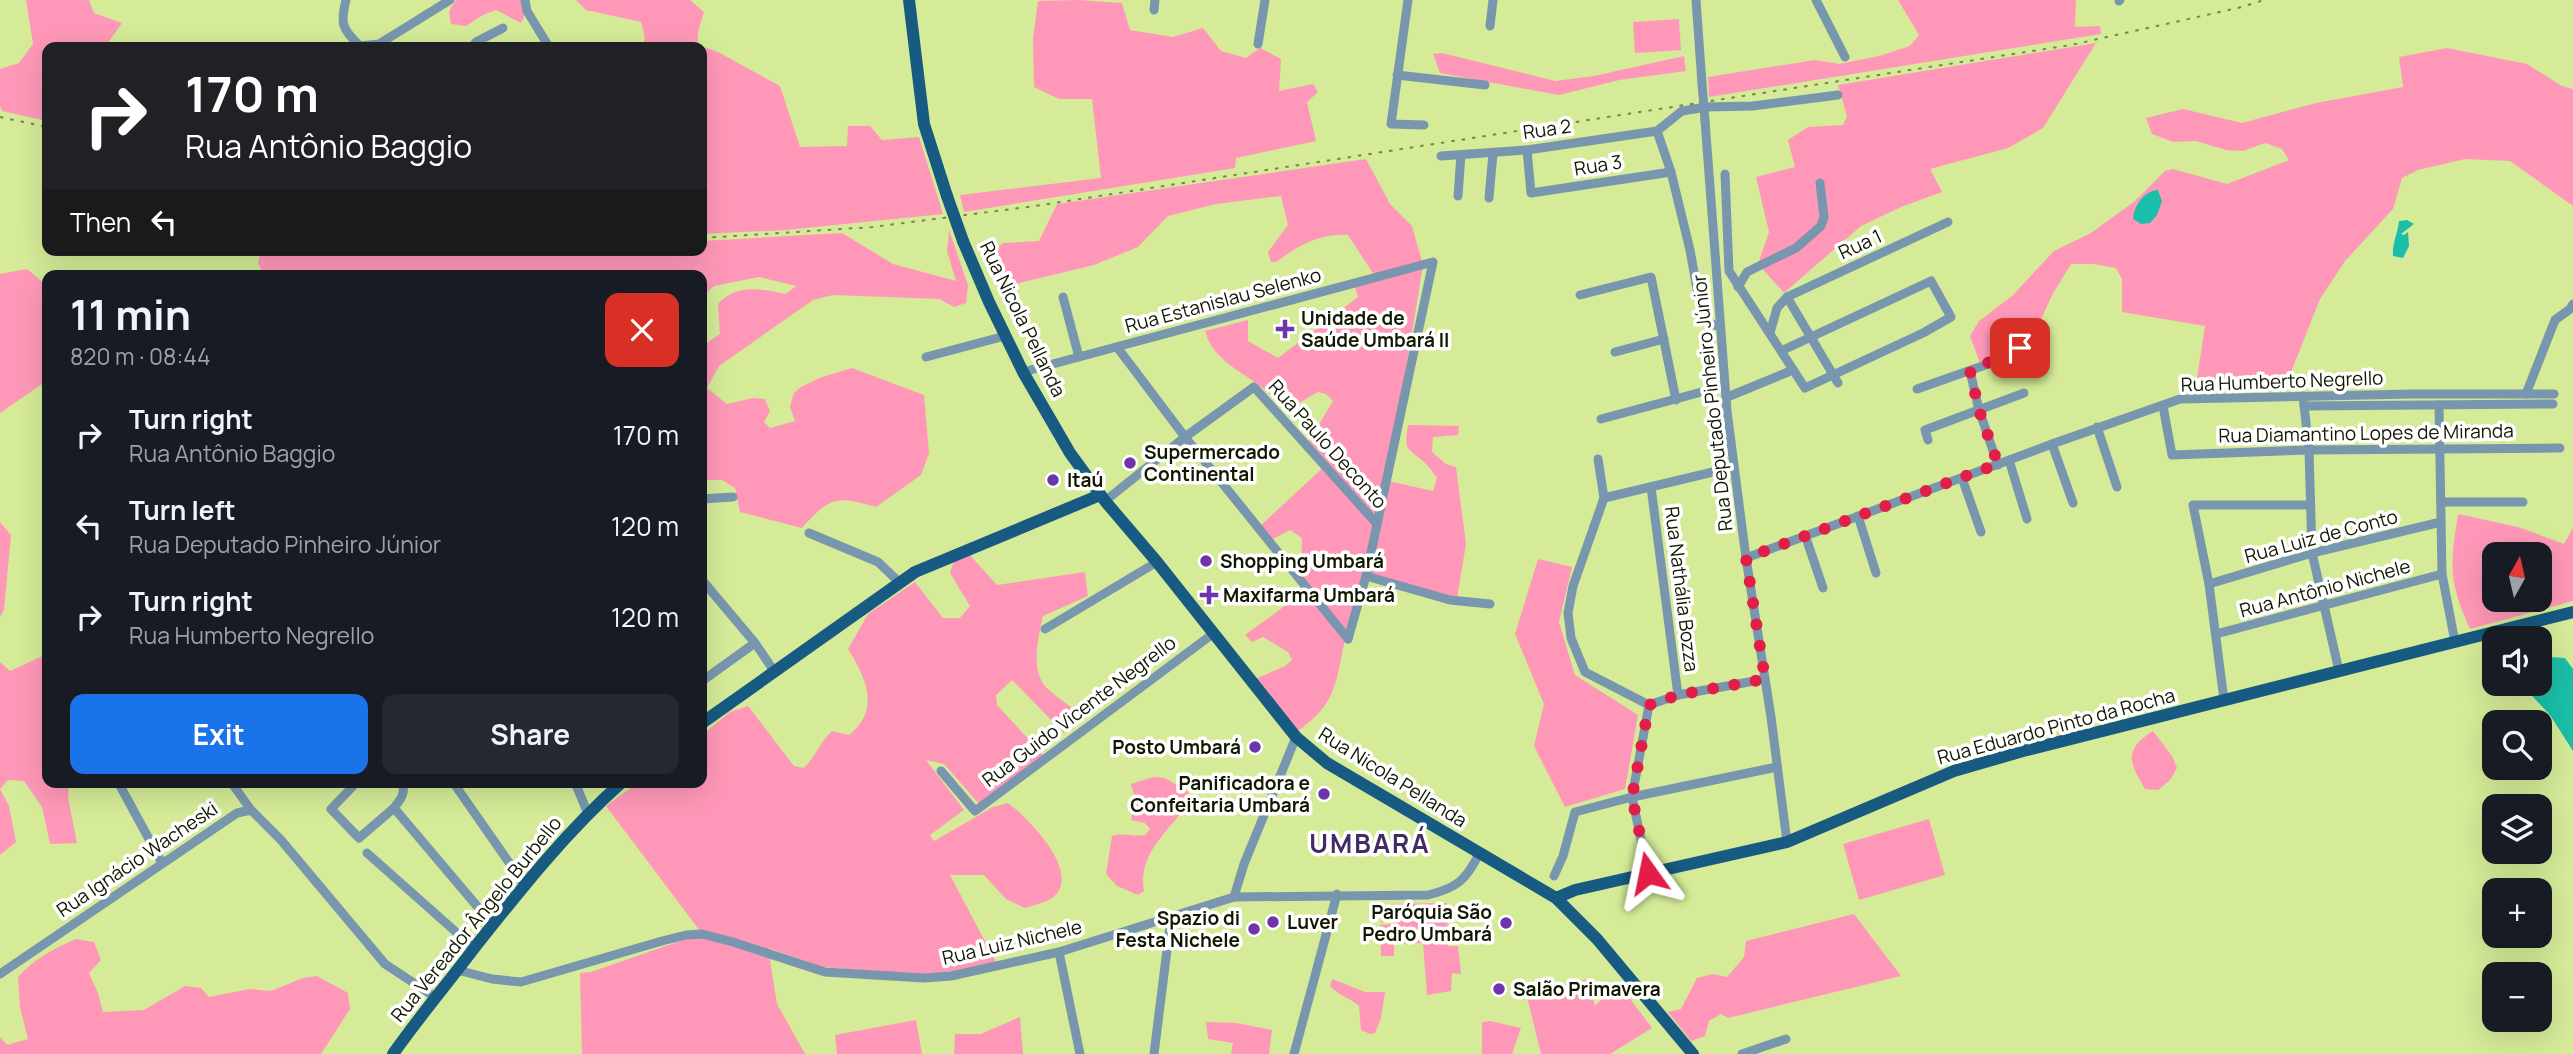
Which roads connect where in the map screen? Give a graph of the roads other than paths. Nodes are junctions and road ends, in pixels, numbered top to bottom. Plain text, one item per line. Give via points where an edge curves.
1 (346, 0) edge
2 (450, 0) edge
3 (525, 0) edge
4 (909, 0) edge
5 (1265, 0) edge
6 (1408, 0) edge
7 (1493, 0) edge
8 (1696, 0) edge
9 (1816, 0) edge
10 (1490, 26) dead end
11 (503, 28) dead end
12 (356, 42) edge
13 (382, 42) edge
14 (476, 42) edge
15 (546, 42) edge
16 (1258, 44) dead end
17 (1845, 57) dead end
18 (1397, 75) junction
19 (1485, 85) dead end
20 (1838, 95) dead end
21 (1424, 125) dead end
22 (1657, 131) junction
23 (1527, 150) junction
24 (1493, 153) junction
25 (1461, 155) junction
26 (1441, 156) dead end
27 (1671, 172) junction
28 (1725, 174) dead end
29 (1820, 183) dead end
30 (1458, 196) dead end
31 (1489, 198) dead end
32 (1948, 222) dead end
33 (1738, 287) junction
34 (1580, 295) dead end
35 (1063, 297) dead end
36 (1787, 297) junction
37 (2573, 304) edge
38 (1719, 326) junction
39 (1770, 333) junction
40 (1005, 336) junction
41 (1810, 338) junction
42 (1664, 340) junction
43 (1117, 347) junction
44 (2020, 348) dead end
45 (1781, 351) junction
46 (1615, 352) dead end
47 (926, 357) dead end
48 (1079, 357) junction
49 (1793, 370) junction
50 (1970, 371) junction
51 (1023, 372) junction
52 (1832, 374) junction
53 (1838, 383) dead end
54 (1724, 386) junction
55 (1917, 389) dead end
56 (2024, 393) dead end
57 (2526, 394) junction
58 (1725, 398) junction
59 (1676, 400) junction
60 (2304, 401) junction
61 (2439, 405) junction
62 (2163, 406) junction
63 (1979, 410) junction
64 (1601, 419) dead end
65 (2097, 427) junction
66 (1185, 437) junction
67 (1928, 440) dead end
68 (2052, 444) junction
69 (2560, 448) dead end
70 (2309, 450) junction
71 (2439, 450) junction
72 (1598, 458) dead end
73 (2009, 460) junction
74 (1998, 464) junction
75 (1734, 467) junction
76 (1962, 478) junction
77 (1651, 487) junction
78 (2117, 487) dead end
79 (733, 497) dead end
80 (1102, 498) junction
81 (1604, 498) junction
82 (707, 499) edge
83 (2441, 502) junction
84 (2524, 502) dead end
85 (2073, 503) dead end
86 (2310, 505) junction
87 (1858, 516) junction
88 (2027, 519) dead end
89 (2441, 522) junction
90 (1377, 524) junction
91 (1981, 532) dead end
92 (809, 533) dead end
93 (1805, 536) junction
94 (2312, 553) junction
95 (1746, 558) junction
96 (1157, 562) junction
97 (1876, 573) dead end
98 (2442, 574) junction
99 (1366, 576) junction
100 (899, 582) junction
101 (2209, 584) junction
102 (707, 586) edge
103 (1823, 588) dead end
104 (1490, 604) dead end
105 (2325, 606) junction
106 (2573, 612) edge
107 (1045, 629) dead end
108 (1214, 632) junction
109 (2216, 634) junction
110 (2455, 642) junction
111 (755, 643) junction
112 (775, 671) junction
113 (2339, 671) junction
114 (707, 677) edge
115 (1765, 679) junction
116 (1678, 695) junction
117 (2224, 700) junction
118 (1649, 705) junction
119 (707, 719) edge
120 (1296, 737) junction
121 (1777, 767) junction
122 (941, 771) dead end
123 (121, 788) edge
124 (234, 788) edge
125 (351, 788) edge
126 (404, 788) edge
127 (457, 788) edge
128 (577, 788) edge
129 (616, 788) edge
130 (1632, 797) junction
131 (394, 808) junction
132 (251, 810) junction
133 (588, 814) junction
134 (1787, 842) junction
135 (367, 853) dead end
136 (1479, 854) junction
137 (162, 863) junction
138 (1648, 873) junction
139 (1553, 876) dead end
140 (524, 884) junction
141 (1337, 894) junction
142 (1234, 897) junction
143 (1556, 898) junction
144 (1171, 918) junction
145 (493, 925) junction
146 (474, 948) junction
147 (1059, 952) junction
148 (457, 970) junction
149 (2, 971) edge
150 (435, 998) junction
151 (1786, 1039) dead end
152 (393, 1054) edge
153 (1080, 1054) edge
154 (1154, 1054) edge
155 (1294, 1054) edge
156 (1693, 1054) edge
157 (1742, 1054) edge

1 - 12 street via 344,29
2 - 13 street
3 - 15 street
4 - 40 main road, Rua Nicola Pellanda, bridge via 924,124 963,241
5 - 16 street
6 - 18 street
7 - 10 street
8 - 38 street, Rua Deputado Pinheiro Júnior, bridge
9 - 17 street
11 - 14 street
18 - 19 street
18 - 21 street via 1391,124
20 - 22 street via 1682,111
22 - 23 street, Rua 2
22 - 27 street
23 - 24 street, Rua 2
23 - 27 street, Rua 3 via 1531,192
24 - 25 street, Rua 2
24 - 31 street
25 - 26 street, Rua 2
25 - 30 street
27 - 38 street via 1702,317
28 - 33 street via 1729,271
29 - 33 street via 1821,226 1796,248 1747,272
32 - 36 street, Rua 1
33 - 39 street
34 - 42 street via 1651,276
35 - 48 street
36 - 39 street via 1777,308
36 - 41 street
37 - 57 street via 2555,320
38 - 54 street, Rua Deputado Pinheiro Júnior
39 - 45 street
40 - 47 street
40 - 51 main road, Rua Nicola Pellanda
41 - 45 street
41 - 52 street
41 - 52 street via 1931,281 1951,317
42 - 46 street
42 - 59 street
43 - 48 street, Rua Estanislau Selenko
43 - 66 street
43 - 90 street, Rua Estanislau Selenko via 1433,262
44 - 50 street
45 - 49 street
48 - 51 street, Rua Estanislau Selenko
49 - 52 street via 1804,388
49 - 58 street
50 - 55 street
50 - 63 street
51 - 80 main road, Rua Nicola Pellanda
52 - 53 street
54 - 58 street, Rua Deputado Pinheiro Júnior
54 - 59 street
56 - 63 street
57 - 60 street, Rua Humberto Negrello
57 - 61 street, Rua Humberto Negrello via 2553,399
58 - 75 street, Rua Deputado Pinheiro Júnior
59 - 64 street
60 - 61 street, Rua Humberto Negrello
60 - 62 street, Rua Humberto Negrello via 2180,399
60 - 70 street
61 - 71 street
62 - 65 street, Rua Humberto Negrello
62 - 70 street, Rua Diamantino Lopes de Miranda via 2172,455
63 - 67 street via 1925,429
63 - 74 street
65 - 68 street, Rua Humberto Negrello
65 - 78 street
66 - 80 street
66 - 90 street, Rua Paulo Deconto via 1254,387
66 - 99 street via 1348,639
68 - 73 street, Rua Humberto Negrello
68 - 85 street
69 - 71 street, Rua Diamantino Lopes de Miranda
70 - 71 street, Rua Diamantino Lopes de Miranda
70 - 86 street
71 - 83 street
72 - 81 street
73 - 74 street, Rua Humberto Negrello
73 - 88 street
74 - 76 street, Rua Humberto Negrello
75 - 77 street
75 - 95 street, Rua Deputado Pinheiro Júnior
76 - 87 street, Rua Humberto Negrello
76 - 91 street
77 - 81 street
77 - 116 street, Rua Nathália Bozza
79 - 82 street
80 - 96 main road, Rua Nicola Pellanda
80 - 100 main road via 937,561
81 - 118 street via 1567,613 1574,646 1585,672
83 - 84 street
83 - 89 street
86 - 94 street
86 - 101 street via 2193,505
87 - 93 street, Rua Humberto Negrello
87 - 97 street
89 - 94 street, Rua Luiz de Conto
89 - 98 street
90 - 99 street
92 - 100 street via 878,562
93 - 95 street, Rua Humberto Negrello
93 - 103 street
94 - 101 street, Rua Luiz de Conto
94 - 105 street
95 - 115 street, Rua Deputado Pinheiro Júnior
96 - 107 street
96 - 108 main road, Rua Nicola Pellanda
98 - 105 street, Rua Antônio Nichele
98 - 110 street
99 - 104 street via 1450,600
100 - 112 main road
101 - 109 street
102 - 111 street
105 - 109 street, Rua Antônio Nichele
105 - 113 street
106 - 110 main road, Rua Eduardo Pinto da Rocha
108 - 120 main road, Rua Nicola Pellanda
108 - 122 street, Rua Guido Vicente Negrello via 975,811
109 - 117 street
110 - 113 main road, Rua Eduardo Pinto da Rocha
111 - 112 street
111 - 114 street
112 - 119 main road
113 - 117 main road, Rua Eduardo Pinto da Rocha
115 - 116 street
115 - 121 street, Rua Deputado Pinheiro Júnior
116 - 118 street
117 - 134 main road, Rua Eduardo Pinto da Rocha via 1954,771
118 - 130 street
120 - 136 main road, Rua Nicola Pellanda via 1327,763
120 - 142 street
121 - 130 street
121 - 134 street, Rua Deputado Pinheiro Júnior
123 - 137 street
124 - 132 street
125 - 131 street via 331,809 359,838
126 - 131 street
127 - 140 street
128 - 133 street
129 - 133 main road, Rua Vereador Ângelo Burbello
130 - 138 street
130 - 139 street via 1575,812
131 - 145 street
132 - 137 street, Rua Ignácio Wacheski via 237,813
132 - 150 street via 385,964
133 - 140 main road, Rua Vereador Ângelo Burbello
134 - 138 main road, Rua Eduardo Pinto da Rocha
135 - 146 street
136 - 141 street, Rua Luiz Nichele via 1465,878 1444,891 1428,895
136 - 143 main road, Rua Nicola Pellanda
137 - 149 street, Rua Ignácio Wacheski
138 - 143 main road, Rua Eduardo Pinto da Rocha
140 - 145 main road, Rua Vereador Ângelo Burbello
141 - 142 street, Rua Luiz Nichele
141 - 155 street
142 - 144 street, Rua Luiz Nichele
143 - 156 main road via 1597,939
144 - 147 street, Rua Luiz Nichele
144 - 154 street
145 - 146 main road, Rua Vereador Ângelo Burbello
146 - 148 main road, Rua Vereador Ângelo Burbello
147 - 148 street, Rua Luiz Nichele via 951,976 886,976 825,972 702,934 521,982
147 - 153 street
148 - 150 main road, Rua Vereador Ângelo Burbello
150 - 152 main road, Rua Vereador Ângelo Burbello
151 - 157 street

